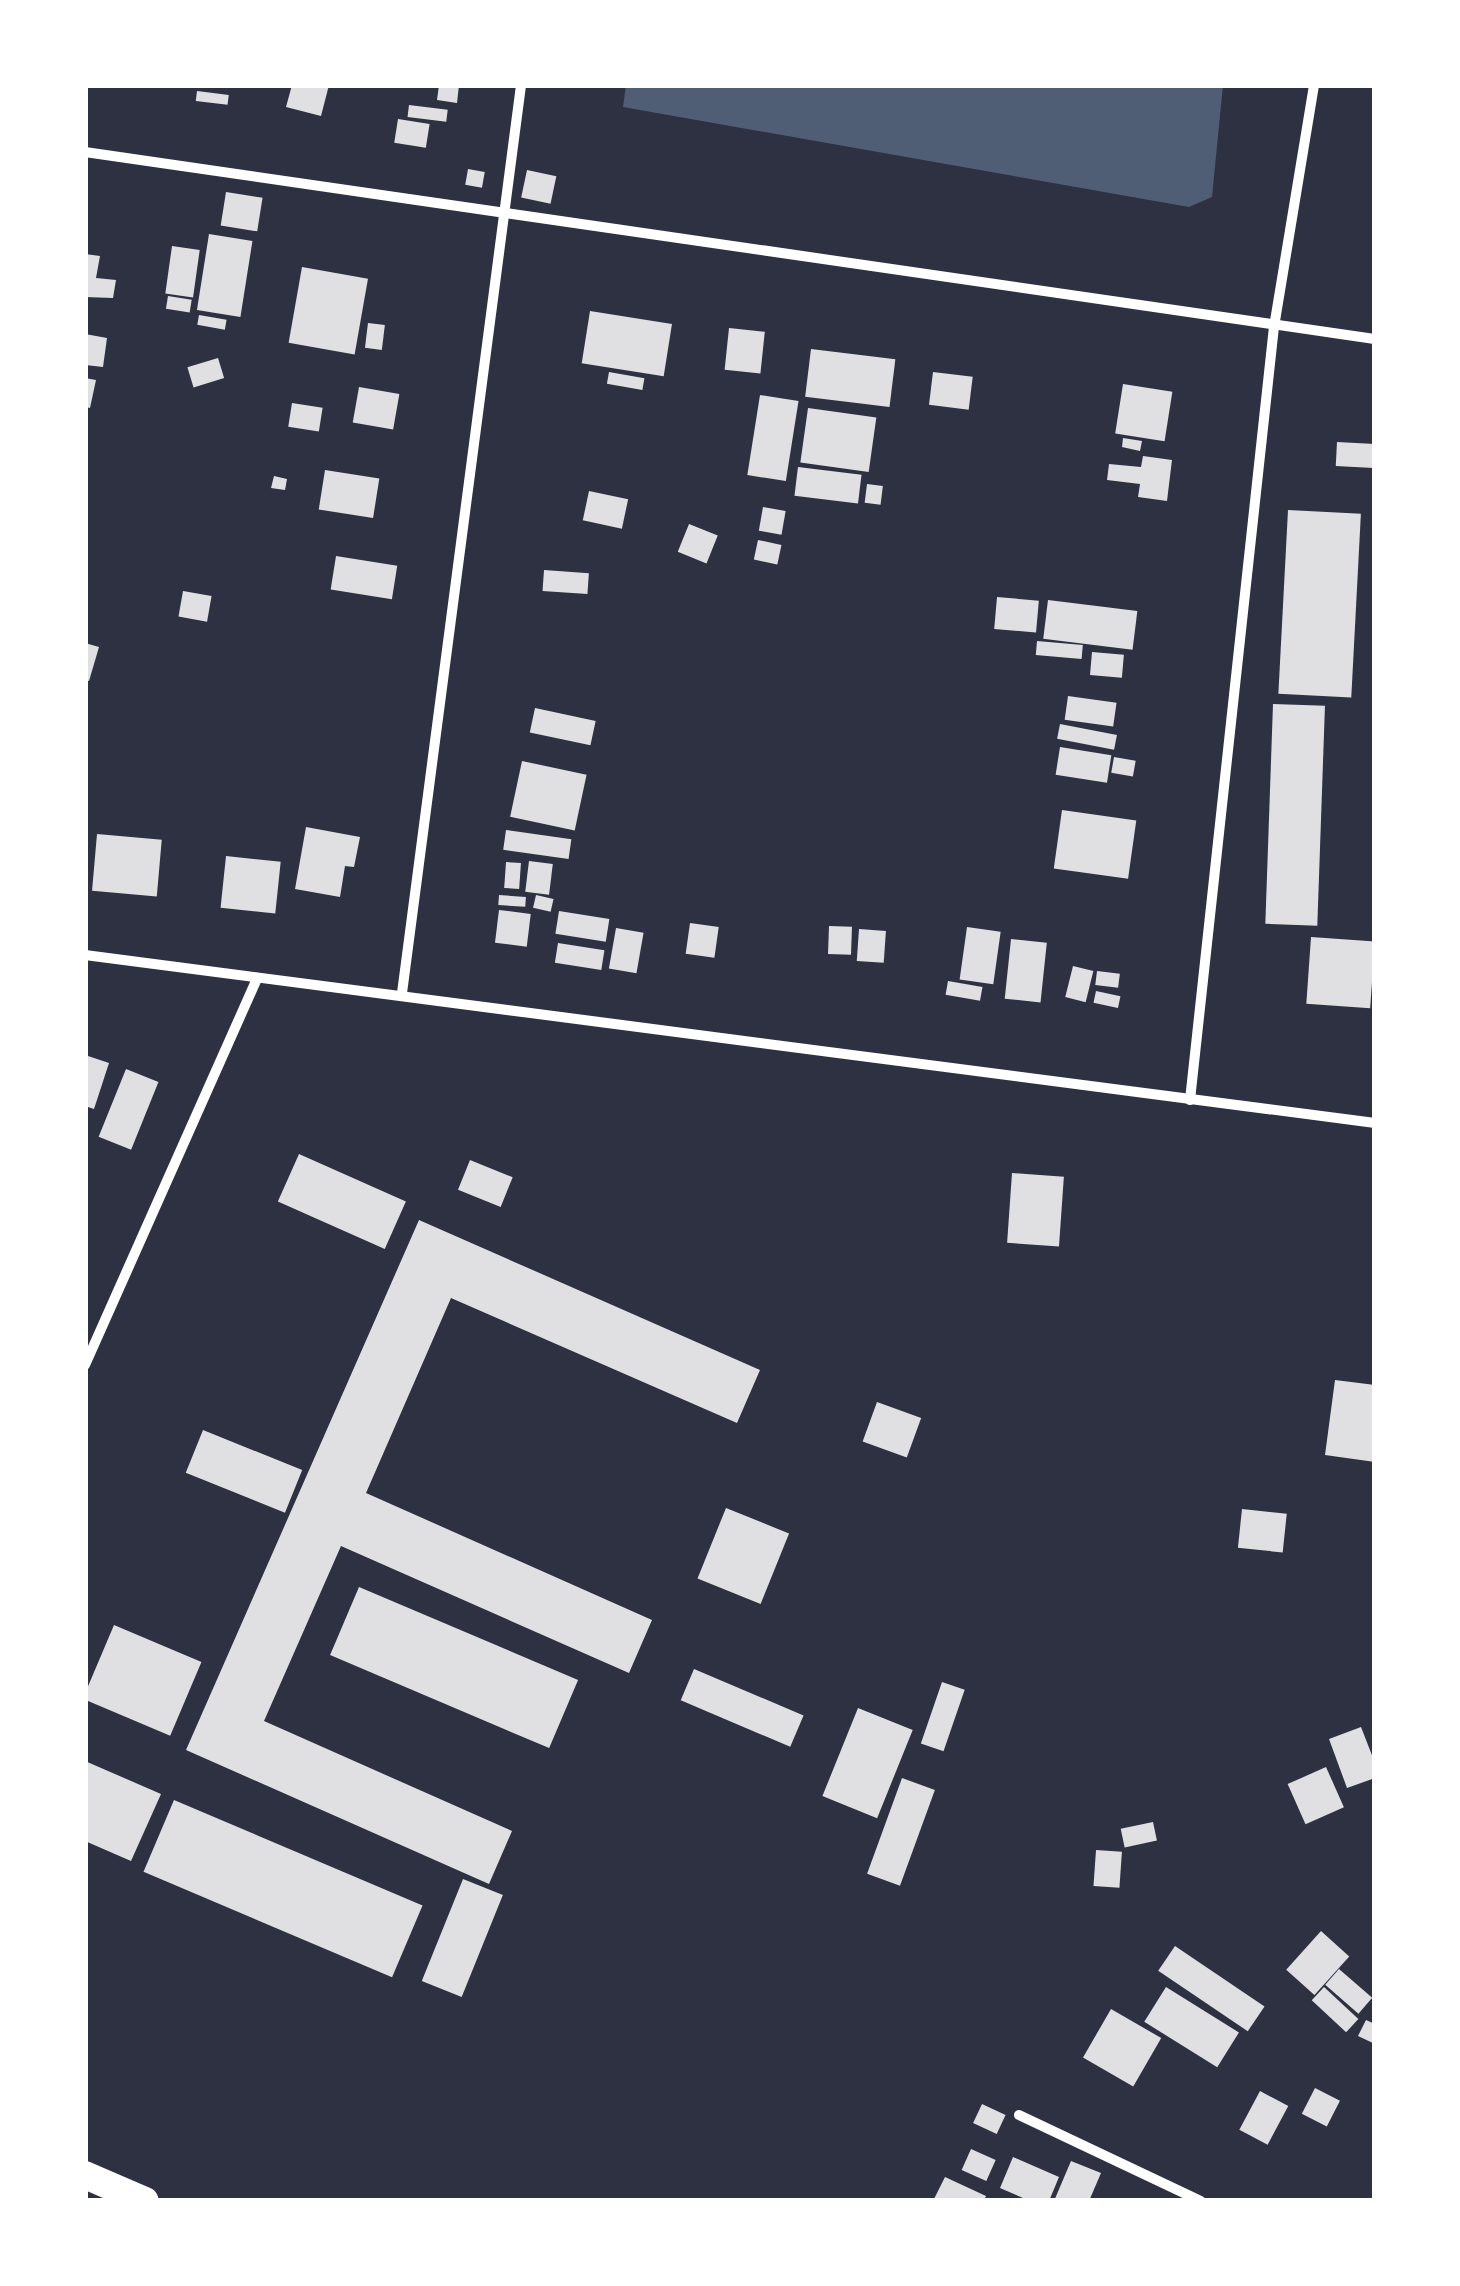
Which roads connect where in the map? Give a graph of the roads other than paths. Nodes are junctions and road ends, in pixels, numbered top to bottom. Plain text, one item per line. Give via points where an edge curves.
1 (521, 85) edge
2 (1314, 85) edge
3 (85, 152) edge
4 (504, 214) junction
5 (1274, 327) junction
6 (1375, 339) edge
7 (85, 954) edge
8 (258, 978) junction
9 (402, 992) junction
10 (1190, 1100) junction
11 (1375, 1122) edge
12 (85, 1365) edge
13 (1019, 2114) dead end
14 (85, 2175) edge
15 (145, 2201) edge
16 (1201, 2201) edge

1 - 4 street
2 - 5 street
3 - 4 street
4 - 5 street
4 - 9 street
5 - 6 street
5 - 10 street
7 - 8 street
8 - 9 street
8 - 12 street
9 - 10 street
10 - 11 street
13 - 16 street
14 - 15 highway

